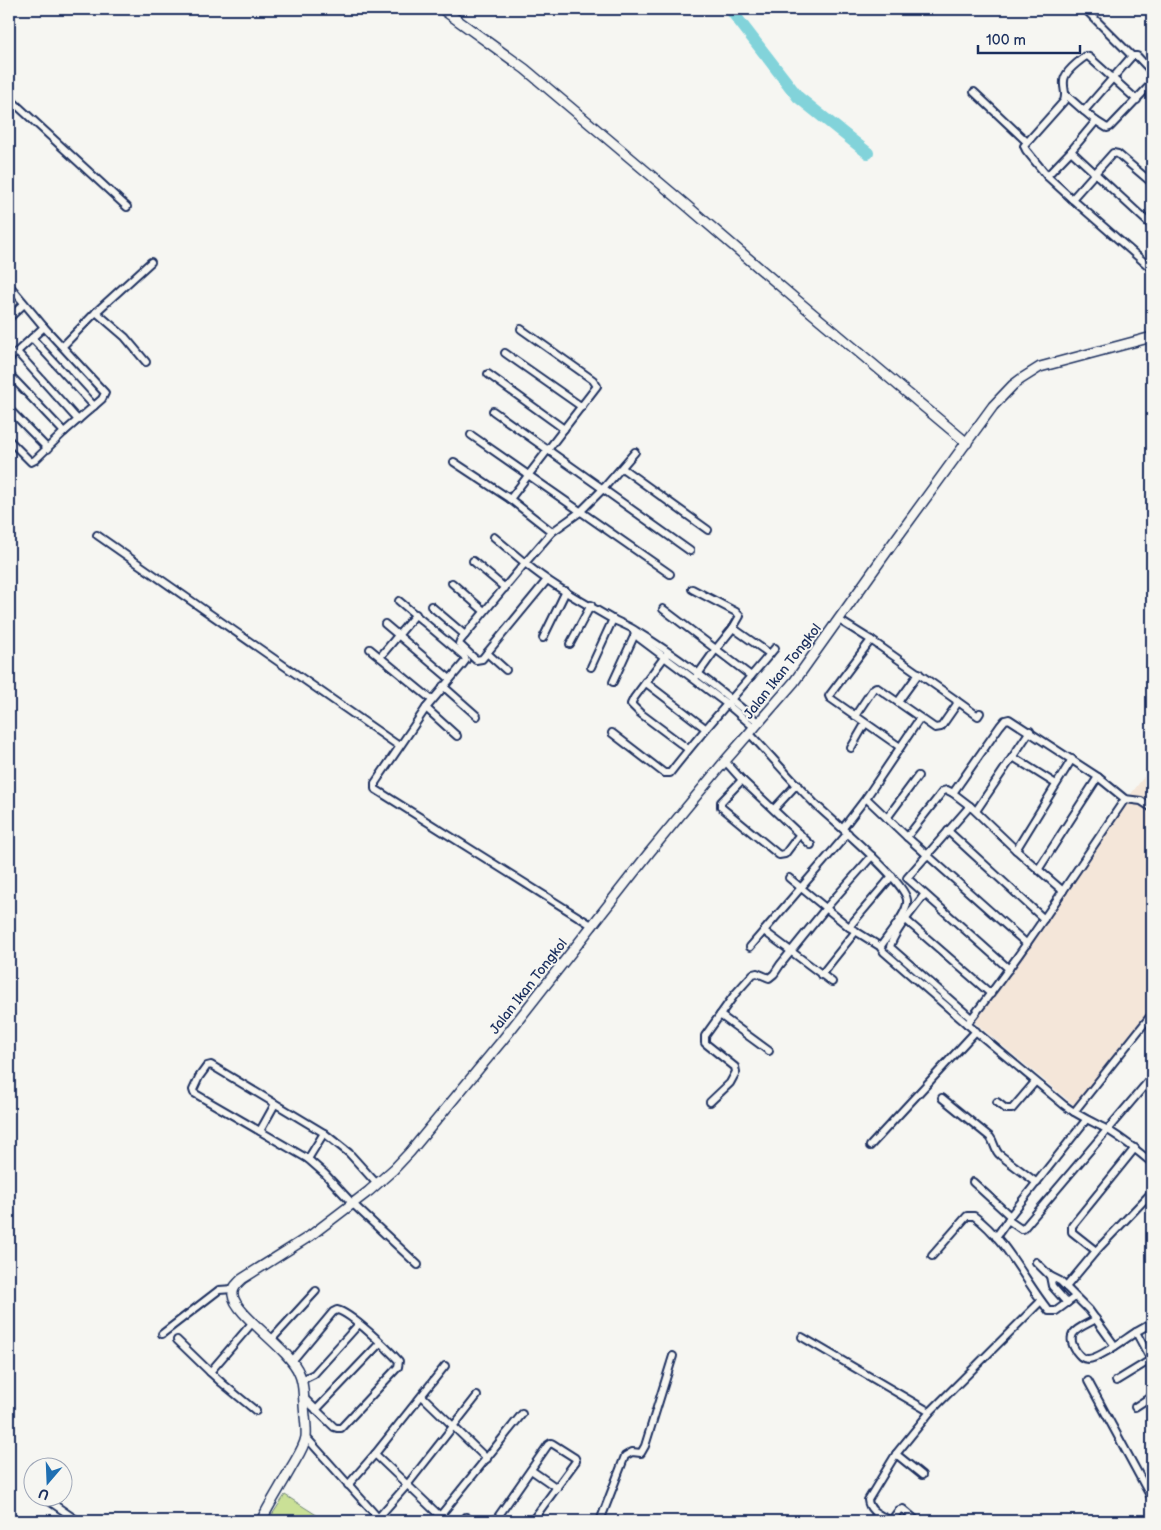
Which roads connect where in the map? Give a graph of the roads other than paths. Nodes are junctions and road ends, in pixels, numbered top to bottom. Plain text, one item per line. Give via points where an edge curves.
1 (442, 9) edge
2 (1084, 9) edge
3 (1132, 56) junction
4 (1152, 72) edge
5 (1112, 78) junction
6 (1152, 83) edge
7 (974, 92) dead end
8 (1066, 95) junction
9 (9, 98) edge
10 (1137, 100) junction
11 (1084, 111) junction
12 (1096, 121) junction
13 (1027, 142) junction
14 (1071, 152) junction
15 (1094, 173) junction
16 (1047, 176) junction
17 (1152, 183) edge
18 (1072, 199) junction
19 (127, 207) dead end
20 (1152, 226) edge
21 (152, 262) dead end
22 (1152, 269) edge
23 (9, 285) edge
24 (24, 304) junction
25 (96, 312) junction
26 (9, 318) edge
27 (44, 327) junction
28 (521, 329) dead end
29 (1152, 337) edge
30 (32, 338) junction
31 (63, 346) junction
32 (17, 352) junction
33 (506, 352) dead end
34 (9, 359) edge
35 (146, 362) dead end
36 (9, 374) edge
37 (488, 374) dead end
38 (94, 406) junction
39 (582, 407) junction
40 (9, 411) edge
41 (493, 411) dead end
42 (78, 420) junction
43 (564, 429) junction
44 (64, 432) junction
45 (471, 434) dead end
46 (9, 440) edge
47 (967, 443) junction
48 (48, 449) junction
49 (547, 450) junction
50 (635, 452) dead end
51 (454, 462) dead end
52 (622, 468) junction
53 (528, 474) junction
54 (603, 489) junction
55 (510, 499) junction
56 (580, 512) junction
57 (708, 530) dead end
58 (552, 532) junction
59 (97, 535) dead end
60 (494, 537) dead end
61 (690, 551) dead end
62 (473, 560) dead end
63 (525, 563) junction
64 (670, 574) dead end
65 (547, 580) junction
66 (452, 583) dead end
67 (505, 588) junction
68 (692, 589) dead end
69 (566, 591) junction
70 (399, 601) dead end
71 (591, 605) junction
72 (431, 606) dead end
73 (663, 609) dead end
74 (484, 611) junction
75 (416, 614) junction
76 (613, 619) junction
77 (839, 620) junction
78 (385, 624) dead end
79 (733, 628) junction
80 (635, 631) junction
81 (464, 635) junction
82 (398, 636) junction
83 (543, 638) dead end
84 (871, 640) junction
85 (570, 644) dead end
86 (775, 648) dead end
87 (370, 649) dead end
88 (716, 649) junction
89 (487, 653) junction
90 (770, 654) junction
91 (666, 655) junction
92 (380, 657) junction
93 (591, 667) dead end
94 (506, 670) dead end
95 (919, 674) junction
96 (751, 676) junction
97 (696, 677) junction
98 (450, 679) junction
99 (613, 682) dead end
100 (645, 682) junction
101 (444, 686) junction
102 (432, 700) junction
103 (957, 701) junction
104 (729, 702) junction
105 (898, 702) junction
106 (426, 708) junction
107 (980, 712) dead end
108 (477, 716) dead end
109 (856, 716) junction
110 (920, 718) junction
111 (865, 724) junction
112 (706, 728) junction
113 (755, 728) junction
114 (1030, 731) junction
115 (612, 733) dead end
116 (457, 736) dead end
117 (399, 746) junction
118 (900, 747) junction
119 (688, 748) junction
120 (851, 748) dead end
121 (1013, 756) junction
122 (1072, 759) junction
123 (725, 761) junction
124 (918, 776) dead end
125 (1098, 776) junction
126 (742, 780) junction
127 (797, 784) junction
128 (1056, 784) junction
129 (953, 793) junction
130 (866, 798) junction
131 (1125, 799) junction
132 (970, 806) junction
133 (1152, 808) edge
134 (774, 809) junction
135 (976, 811) junction
136 (887, 818) junction
137 (845, 831) junction
138 (948, 832) junction
139 (800, 834) junction
140 (907, 837) junction
141 (811, 845) dead end
142 (1016, 850) junction
143 (928, 855) junction
144 (872, 856) junction
145 (1038, 870) junction
146 (892, 876) junction
147 (789, 878) dead end
148 (801, 888) junction
149 (1063, 891) junction
150 (924, 895) junction
151 (826, 908) junction
152 (1044, 919) junction
153 (906, 920) junction
154 (592, 926) junction
155 (849, 927) junction
156 (764, 931) junction
157 (856, 932) junction
158 (1027, 944) junction
159 (750, 947) dead end
160 (881, 947) junction
161 (790, 951) junction
162 (1009, 969) junction
163 (821, 975) junction
164 (832, 982) dead end
165 (991, 994) junction
166 (1152, 1014) edge
167 (720, 1015) junction
168 (969, 1021) junction
169 (976, 1031) junction
170 (769, 1051) dead end
171 (1152, 1078) edge
172 (1035, 1082) junction
173 (942, 1098) dead end
174 (710, 1102) dead end
175 (997, 1102) dead end
176 (275, 1104) junction
177 (1074, 1112) junction
178 (1086, 1120) junction
179 (1108, 1130) junction
180 (260, 1131) junction
181 (324, 1133) junction
182 (870, 1146) dead end
183 (1135, 1148) junction
184 (308, 1159) junction
185 (1151, 1159) edge
186 (973, 1182) dead end
187 (1037, 1183) junction
188 (376, 1184) junction
189 (1152, 1192) edge
190 (352, 1203) junction
191 (1009, 1218) junction
192 (996, 1237) junction
193 (1096, 1251) junction
194 (932, 1256) dead end
195 (1036, 1262) dead end
196 (418, 1265) dead end
197 (1050, 1276) junction
198 (1066, 1287) junction
199 (233, 1289) junction
200 (316, 1291) dead end
201 (1076, 1297) junction
202 (1041, 1301) junction
203 (1067, 1303) junction
204 (1096, 1319) junction
205 (253, 1322) junction
206 (1152, 1323) edge
207 (359, 1324) junction
208 (1136, 1332) junction
209 (162, 1334) dead end
210 (802, 1337) dead end
211 (272, 1339) junction
212 (177, 1340) dead end
213 (380, 1343) junction
214 (1114, 1346) junction
215 (673, 1356) dead end
216 (292, 1360) junction
217 (1152, 1360) edge
218 (445, 1366) dead end
219 (210, 1372) junction
220 (302, 1380) junction
221 (1088, 1381) dead end
222 (1116, 1381) dead end
223 (422, 1396) junction
224 (478, 1396) dead end
225 (1152, 1396) edge
226 (303, 1397) junction
227 (1135, 1407) dead end
228 (316, 1410) junction
229 (256, 1411) dead end
230 (930, 1412) junction
231 (522, 1414) dead end
232 (453, 1427) junction
233 (306, 1437) junction
234 (375, 1454) junction
235 (896, 1454) junction
236 (487, 1459) junction
237 (531, 1470) junction
238 (922, 1475) dead end
239 (348, 1485) junction
240 (407, 1485) junction
241 (557, 1488) junction
242 (1152, 1499) edge
243 (59, 1508) edge
244 (438, 1519) edge
245 (379, 1520) edge
246 (78, 1521) edge
247 (261, 1521) edge
248 (495, 1521) edge
249 (532, 1521) edge
250 (600, 1521) edge
251 (891, 1521) edge
252 (917, 1521) edge

1 - 47 street via 524,69
2 - 3 street
3 - 4 street
3 - 5 street
5 - 8 street via 1086,56 1066,75
5 - 10 street
5 - 11 street
6 - 10 street
7 - 13 street
8 - 11 street
8 - 13 street
9 - 19 street
10 - 12 street via 1110,128
11 - 12 street
12 - 14 street
13 - 16 street via 1026,150
14 - 15 street
14 - 16 street
15 - 17 street via 1116,152
15 - 18 street
15 - 20 street
16 - 18 street
18 - 22 street
21 - 25 street
23 - 24 street
24 - 26 street
24 - 27 street
25 - 31 street
25 - 35 street via 125,336
27 - 30 street
27 - 31 street
28 - 39 street via 596,382 596,389
29 - 47 street, Jalan Ikan Tongkol via 1040,368 1020,379 994,406
30 - 32 street
30 - 38 street
31 - 38 street via 105,393
32 - 34 street
32 - 42 street
33 - 39 street
36 - 44 street
37 - 43 street
38 - 42 street
39 - 43 street
40 - 48 street
41 - 49 street
42 - 44 street
43 - 49 street
44 - 48 street
45 - 53 street
46 - 48 street via 31,462
47 - 77 street, Jalan Ikan Tongkol
49 - 53 street
49 - 54 street
50 - 52 street
51 - 55 street
52 - 54 street
52 - 57 street
53 - 55 street
53 - 56 street
54 - 56 street
54 - 61 street
55 - 58 street
56 - 58 street
56 - 64 street
58 - 63 street
59 - 117 street
60 - 63 street
62 - 67 street
63 - 65 street
63 - 67 street
65 - 69 street
65 - 89 street
66 - 74 street
67 - 74 street
68 - 79 street via 739,614
69 - 71 street
69 - 83 street
70 - 75 street
71 - 76 street
71 - 85 street
72 - 81 street
73 - 88 street
74 - 81 street
75 - 82 street
75 - 98 street via 466,658
76 - 80 street
76 - 93 street
77 - 84 street
77 - 113 street, Jalan Ikan Tongkol via 794,682
78 - 82 street
79 - 88 street
79 - 90 street
80 - 91 street
80 - 99 street
81 - 89 street via 459,644 476,660
82 - 92 street
82 - 98 street
84 - 95 street
84 - 109 street via 829,696
86 - 90 street
87 - 92 street
88 - 96 street
88 - 97 street
89 - 94 street
90 - 96 street
91 - 97 street
91 - 100 street
92 - 102 street
95 - 103 street
95 - 105 street
96 - 104 street
97 - 104 street
98 - 101 street
100 - 112 street
100 - 119 street via 632,706
101 - 102 street
101 - 108 street
102 - 106 street
103 - 107 street via 978,716
103 - 110 street via 941,727 935,728
104 - 112 street
104 - 113 street
105 - 109 street via 875,688
105 - 110 street
106 - 116 street
106 - 117 street
109 - 111 street
110 - 118 street
111 - 118 street
111 - 120 street
112 - 119 street
113 - 123 street, Jalan Ikan Tongkol
113 - 127 street
114 - 121 street
114 - 122 street
114 - 129 street via 1009,719 1005,720
115 - 119 street via 667,774
117 - 154 street via 375,783 375,789
118 - 130 street
121 - 128 street
121 - 135 street
122 - 125 street
122 - 128 street
123 - 126 street
123 - 154 street, Jalan Ikan Tongkol
124 - 136 street
125 - 131 street
125 - 145 street
126 - 134 street
126 - 139 street via 721,802 721,807 779,855 785,854
127 - 134 street
127 - 137 street
128 - 142 street
129 - 132 street
129 - 140 street via 942,791
130 - 136 street
130 - 137 street
131 - 133 street via 1141,801
131 - 149 street
132 - 135 street
132 - 138 street
134 - 139 street
135 - 142 street
136 - 140 street
137 - 144 street
137 - 148 street
138 - 143 street
138 - 152 street
139 - 141 street
140 - 143 street
142 - 145 street
143 - 150 street via 907,878
143 - 158 street
144 - 146 street
144 - 151 street
145 - 149 street
146 - 155 street
146 - 160 street via 906,895 907,904
147 - 148 street
148 - 151 street
148 - 156 street
149 - 152 street
150 - 153 street
150 - 162 street
151 - 155 street
151 - 161 street
152 - 158 street
153 - 165 street
153 - 168 street via 890,946
154 - 188 street, Jalan Ikan Tongkol via 456,1098 401,1162
155 - 157 street
156 - 159 street
156 - 161 street
157 - 160 street
157 - 163 street
158 - 162 street
160 - 168 street
161 - 163 street
161 - 167 street via 769,978 753,974
162 - 165 street
163 - 164 street
165 - 168 street
166 - 177 street
167 - 170 street
167 - 174 street via 704,1040 736,1072 730,1083
168 - 169 street
169 - 172 street
169 - 182 street
171 - 179 street
172 - 175 street via 1012,1109 1006,1110
172 - 177 street
173 - 187 street via 990,1136 996,1152
176 - 180 street
176 - 180 street via 211,1065 194,1085 194,1093
176 - 181 street
177 - 178 street
178 - 179 street
178 - 187 street
179 - 183 street
179 - 191 street via 1023,1229
180 - 184 street
181 - 184 street
181 - 188 street via 349,1153
183 - 185 street
183 - 193 street via 1072,1226 1072,1232
184 - 190 street
186 - 191 street
187 - 191 street
188 - 190 street, Jalan Ikan Tongkol
189 - 193 street
190 - 196 street
190 - 199 street, Jalan Ikan Tongkol via 292,1249 242,1279
191 - 192 street
192 - 194 street via 970,1215
192 - 202 street
193 - 198 street
195 - 197 street
197 - 198 street
197 - 203 street via 1052,1286
198 - 201 street
199 - 205 street via 236,1304
199 - 209 street via 219,1290
200 - 211 street
201 - 203 street
201 - 204 street
202 - 203 street via 1051,1312
202 - 230 street
204 - 214 street
204 - 214 street via 1074,1332 1070,1342 1084,1359
205 - 211 street
205 - 219 street
206 - 208 street
207 - 213 street
207 - 216 street via 341,1310 333,1312
207 - 220 street via 314,1374
208 - 214 street
208 - 217 street
210 - 230 street
211 - 216 street
212 - 219 street
213 - 228 street
213 - 228 street via 400,1361 398,1367 341,1428 334,1427
215 - 250 street via 645,1446 641,1453 632,1452 626,1456
216 - 220 street
217 - 222 street
218 - 223 street
219 - 229 street
220 - 226 street
221 - 242 street
223 - 232 street
223 - 234 street
224 - 232 street
225 - 227 street
226 - 228 street
226 - 233 street
230 - 235 street
231 - 236 street
232 - 236 street
232 - 240 street
233 - 239 street
233 - 247 street
234 - 239 street
234 - 240 street
235 - 238 street
235 - 251 street via 868,1500 871,1510
236 - 244 street
237 - 241 street
237 - 241 street via 551,1443 576,1458
237 - 248 street
239 - 245 street
240 - 244 street
240 - 245 street
241 - 249 street
243 - 246 street
251 - 252 street via 903,1509

